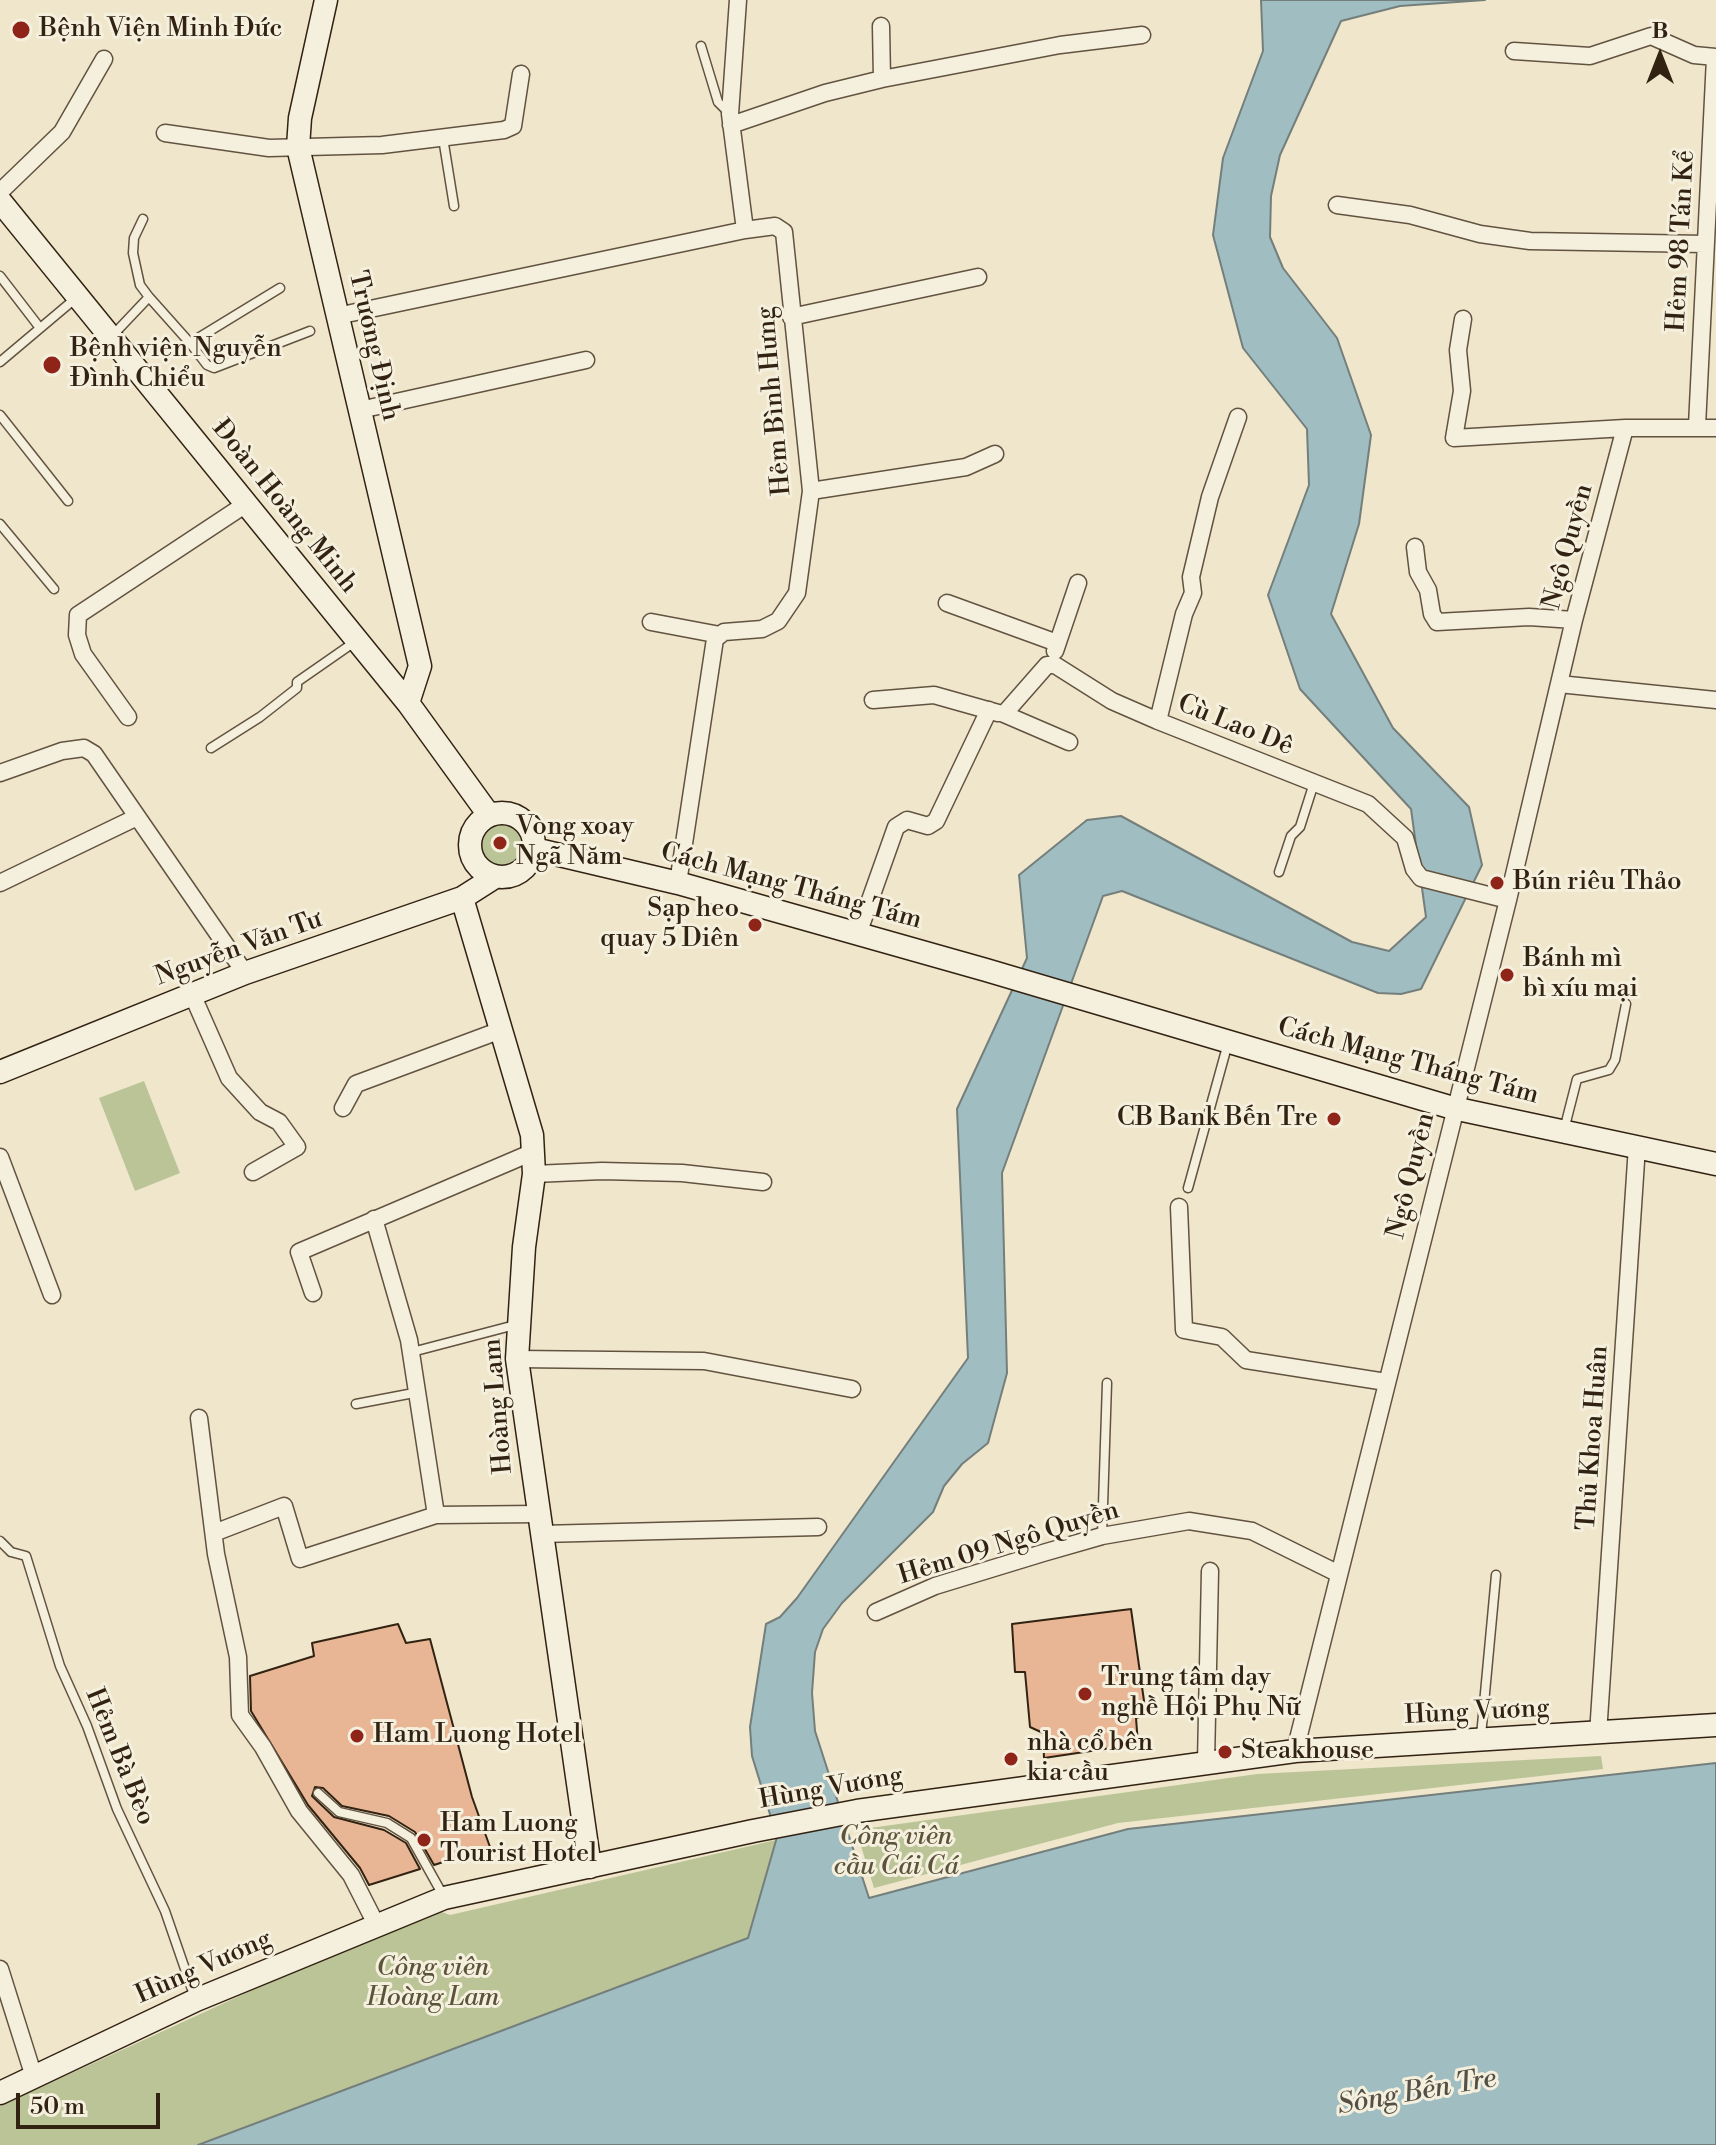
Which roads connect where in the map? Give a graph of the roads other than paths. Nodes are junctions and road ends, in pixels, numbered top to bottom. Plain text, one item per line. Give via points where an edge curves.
1 (326, 0) edge
2 (738, 0) edge
3 (881, 26) dead end
4 (1142, 35) dead end
5 (701, 46) dead end
6 (1514, 51) dead end
7 (1716, 58) edge
8 (104, 59) dead end
9 (521, 74) dead end
10 (882, 79) junction
11 (731, 120) junction
12 (165, 133) dead end
13 (443, 137) junction
14 (298, 147) junction
15 (0, 192) edge
16 (1712, 194) edge
17 (0, 201) edge
18 (1337, 205) dead end
19 (454, 206) dead end
20 (143, 219) dead end
21 (745, 230) junction
22 (1705, 244) junction
23 (0, 276) edge
24 (978, 277) dead end
25 (280, 288) dead end
26 (1709, 294) edge
27 (149, 297) junction
28 (76, 298) junction
29 (337, 316) junction
30 (791, 317) junction
31 (1463, 319) dead end
32 (40, 328) junction
33 (310, 331) dead end
34 (110, 338) junction
35 (190, 343) junction
36 (586, 360) dead end
37 (0, 362) edge
38 (360, 410) junction
39 (0, 415) edge
40 (1238, 417) dead end
41 (1697, 426) junction
42 (1625, 428) junction
43 (1716, 428) edge
44 (995, 454) dead end
45 (811, 491) junction
46 (68, 501) dead end
47 (246, 504) junction
48 (0, 524) edge
49 (1415, 547) dead end
50 (1078, 583) dead end
51 (54, 589) dead end
52 (947, 603) dead end
53 (1574, 620) junction
54 (651, 622) dead end
55 (720, 635) junction
56 (357, 641) junction
57 (1057, 643) junction
58 (1050, 664) junction
59 (1559, 684) junction
60 (873, 700) dead end
61 (1716, 700) edge
62 (408, 703) junction
63 (996, 712) junction
64 (128, 717) dead end
65 (1158, 721) junction
66 (1069, 742) dead end
67 (211, 748) dead end
68 (0, 773) edge
69 (1314, 783) junction
70 (489, 815) junction
71 (135, 818) junction
72 (534, 849) junction
73 (1279, 872) dead end
74 (495, 877) junction
75 (0, 883) edge
76 (678, 883) junction
77 (462, 898) junction
78 (1508, 900) junction
79 (858, 934) junction
80 (245, 973) junction
81 (192, 994) junction
82 (1626, 1004) dead end
83 (501, 1030) junction
84 (1228, 1043) junction
85 (0, 1072) edge
86 (343, 1108) dead end
87 (1453, 1108) junction
88 (1564, 1131) junction
89 (1637, 1146) junction
90 (0, 1157) edge
91 (533, 1163) junction
92 (1716, 1164) edge
93 (253, 1172) dead end
94 (763, 1182) dead end
95 (1188, 1188) dead end
96 (1179, 1207) dead end
97 (374, 1219) junction
98 (313, 1293) dead end
99 (52, 1295) dead end
100 (519, 1324) junction
101 (412, 1352) junction
102 (517, 1359) junction
103 (1386, 1382) junction
104 (1107, 1383) dead end
105 (852, 1389) dead end
106 (419, 1392) junction
107 (356, 1404) dead end
108 (199, 1418) dead end
109 (436, 1515) junction
110 (540, 1524) junction
111 (818, 1527) dead end
112 (214, 1533) junction
113 (1102, 1536) junction
114 (0, 1541) edge
115 (1210, 1571) dead end
116 (1339, 1574) junction
117 (1496, 1575) dead end
118 (876, 1612) dead end
119 (1716, 1725) edge
120 (1598, 1734) junction
121 (1480, 1741) junction
122 (1295, 1751) junction
123 (1206, 1762) junction
124 (318, 1793) dead end
125 (590, 1867) junction
126 (444, 1898) junction
127 (377, 1926) junction
128 (0, 1969) edge
129 (196, 2000) junction
130 (34, 2077) junction
131 (0, 2093) edge

1 - 14 street, Trương Định
2 - 11 street
3 - 10 street
4 - 10 street
5 - 11 lane via 721,110
6 - 7 street via 1590,56 1651,36 1694,55
7 - 16 street, Hẻm 98 Tán Kể
8 - 15 street via 62,132
9 - 13 street via 513,126
10 - 11 street
11 - 21 street
12 - 14 street via 269,148
13 - 14 street
13 - 19 lane
14 - 29 street, Trương Định
16 - 22 street, Hẻm 98 Tán Kể
17 - 28 street, Đoàn Hoàng Minh
18 - 22 street via 1530,241
20 - 27 lane via 133,253 140,285
21 - 29 street
21 - 30 street, Hẻm Bình Hưng via 775,226 784,232
22 - 26 street, Hẻm 98 Tán Kể
23 - 32 lane
24 - 30 street
25 - 35 lane
26 - 41 street, Hẻm 98 Tán Kể
27 - 34 lane
27 - 35 lane
28 - 32 lane
28 - 34 street, Đoàn Hoàng Minh
29 - 38 street, Trương Định
30 - 45 street, Hẻm Bình Hưng
31 - 42 street via 1458,350 1462,391 1454,438
32 - 37 lane
33 - 35 lane via 214,368
34 - 47 street, Đoàn Hoàng Minh
36 - 38 street
38 - 62 street, Trương Định via 420,666
39 - 46 lane
40 - 65 street via 1210,497 1191,577 1193,593
41 - 42 street
41 - 43 street
42 - 53 street, Ngô Quyền
44 - 45 street via 966,467
45 - 55 street, Hẻm Bình Hưng via 797,593 778,621 762,629
47 - 56 street, Đoàn Hoàng Minh
47 - 64 street via 78,615 83,654
48 - 51 lane
49 - 53 street via 1418,572 1437,622
50 - 57 street
52 - 57 street
53 - 59 street, Ngô Quyền
54 - 55 street, Hẻm Bình Hưng
55 - 76 street via 709,667
56 - 62 street, Đoàn Hoàng Minh
56 - 67 lane
57 - 58 street
58 - 63 street
58 - 65 street, Cù Lao Dê
59 - 61 street
59 - 78 street, Ngô Quyền
60 - 63 street via 934,695
62 - 70 street, Đoàn Hoàng Minh
63 - 66 street
63 - 79 street via 936,821 928,826 907,820 896,827
65 - 69 street, Cù Lao Dê
68 - 71 street via 84,748 94,754
69 - 73 lane
69 - 78 street, Cù Lao Dê via 1368,804 1391,822 1405,838 1421,878
70 - 72 street via 521,819
70 - 74 street via 474,828 469,848 478,866
71 - 75 street
71 - 80 street
72 - 74 street via 516,874
72 - 76 street, Cách Mạng Tháng Tám
74 - 77 street, Nguyễn Văn Tư
76 - 79 street, Cách Mạng Tháng Tám
77 - 80 street, Nguyễn Văn Tư
77 - 83 street, Hoàng Lam
78 - 87 street, Ngô Quyền
79 - 84 street, Cách Mạng Tháng Tám
80 - 81 street, Nguyễn Văn Tư
81 - 85 street, Nguyễn Văn Tư
81 - 93 street via 229,1078 260,1112 279,1122 297,1147
82 - 88 lane via 1615,1060 1609,1070 1577,1079
83 - 86 street via 356,1084
83 - 91 street, Hoàng Lam via 532,1135
84 - 87 street, Cách Mạng Tháng Tám
84 - 95 lane
87 - 88 street, Cách Mạng Tháng Tám
87 - 103 street, Ngô Quyền
88 - 89 street, Cách Mạng Tháng Tám
89 - 92 street, Cách Mạng Tháng Tám
89 - 120 street, Thủ Khoa Huân
90 - 99 street
91 - 94 street
91 - 97 street
91 - 100 street, Hoàng Lam
96 - 103 street via 1184,1330 1222,1337 1246,1360
97 - 98 street via 299,1252
97 - 101 street
100 - 101 lane
100 - 102 street, Hoàng Lam
101 - 106 street
102 - 105 street via 704,1361
102 - 110 street, Hoàng Lam
103 - 116 street, Ngô Quyền
104 - 113 lane
106 - 107 lane
106 - 109 street
108 - 112 street
109 - 110 street
109 - 112 street via 300,1559 284,1506
110 - 111 street
110 - 125 street, Hoàng Lam
112 - 127 street via 238,1657 240,1715 299,1811 351,1875
113 - 116 street, Hẻm 09 Ngô Quyền via 1189,1521 1252,1531
113 - 118 street, Hẻm 09 Ngô Quyền via 935,1586
114 - 129 lane, Hẻm Bà Bèo via 11,1552 26,1556 60,1666 165,1911
115 - 123 street
116 - 122 street, Ngô Quyền
117 - 121 lane
119 - 120 street, Hùng Vương
120 - 121 street, Hùng Vương
121 - 122 street, Hùng Vương
122 - 123 street, Hùng Vương
123 - 125 street, Hùng Vương via 857,1811
124 - 126 lane via 339,1812 387,1823 411,1838
125 - 126 street, Hùng Vương
126 - 127 street, Hùng Vương
127 - 129 street, Hùng Vương
128 - 130 street
129 - 130 street, Hùng Vương
130 - 131 street, Hùng Vương

